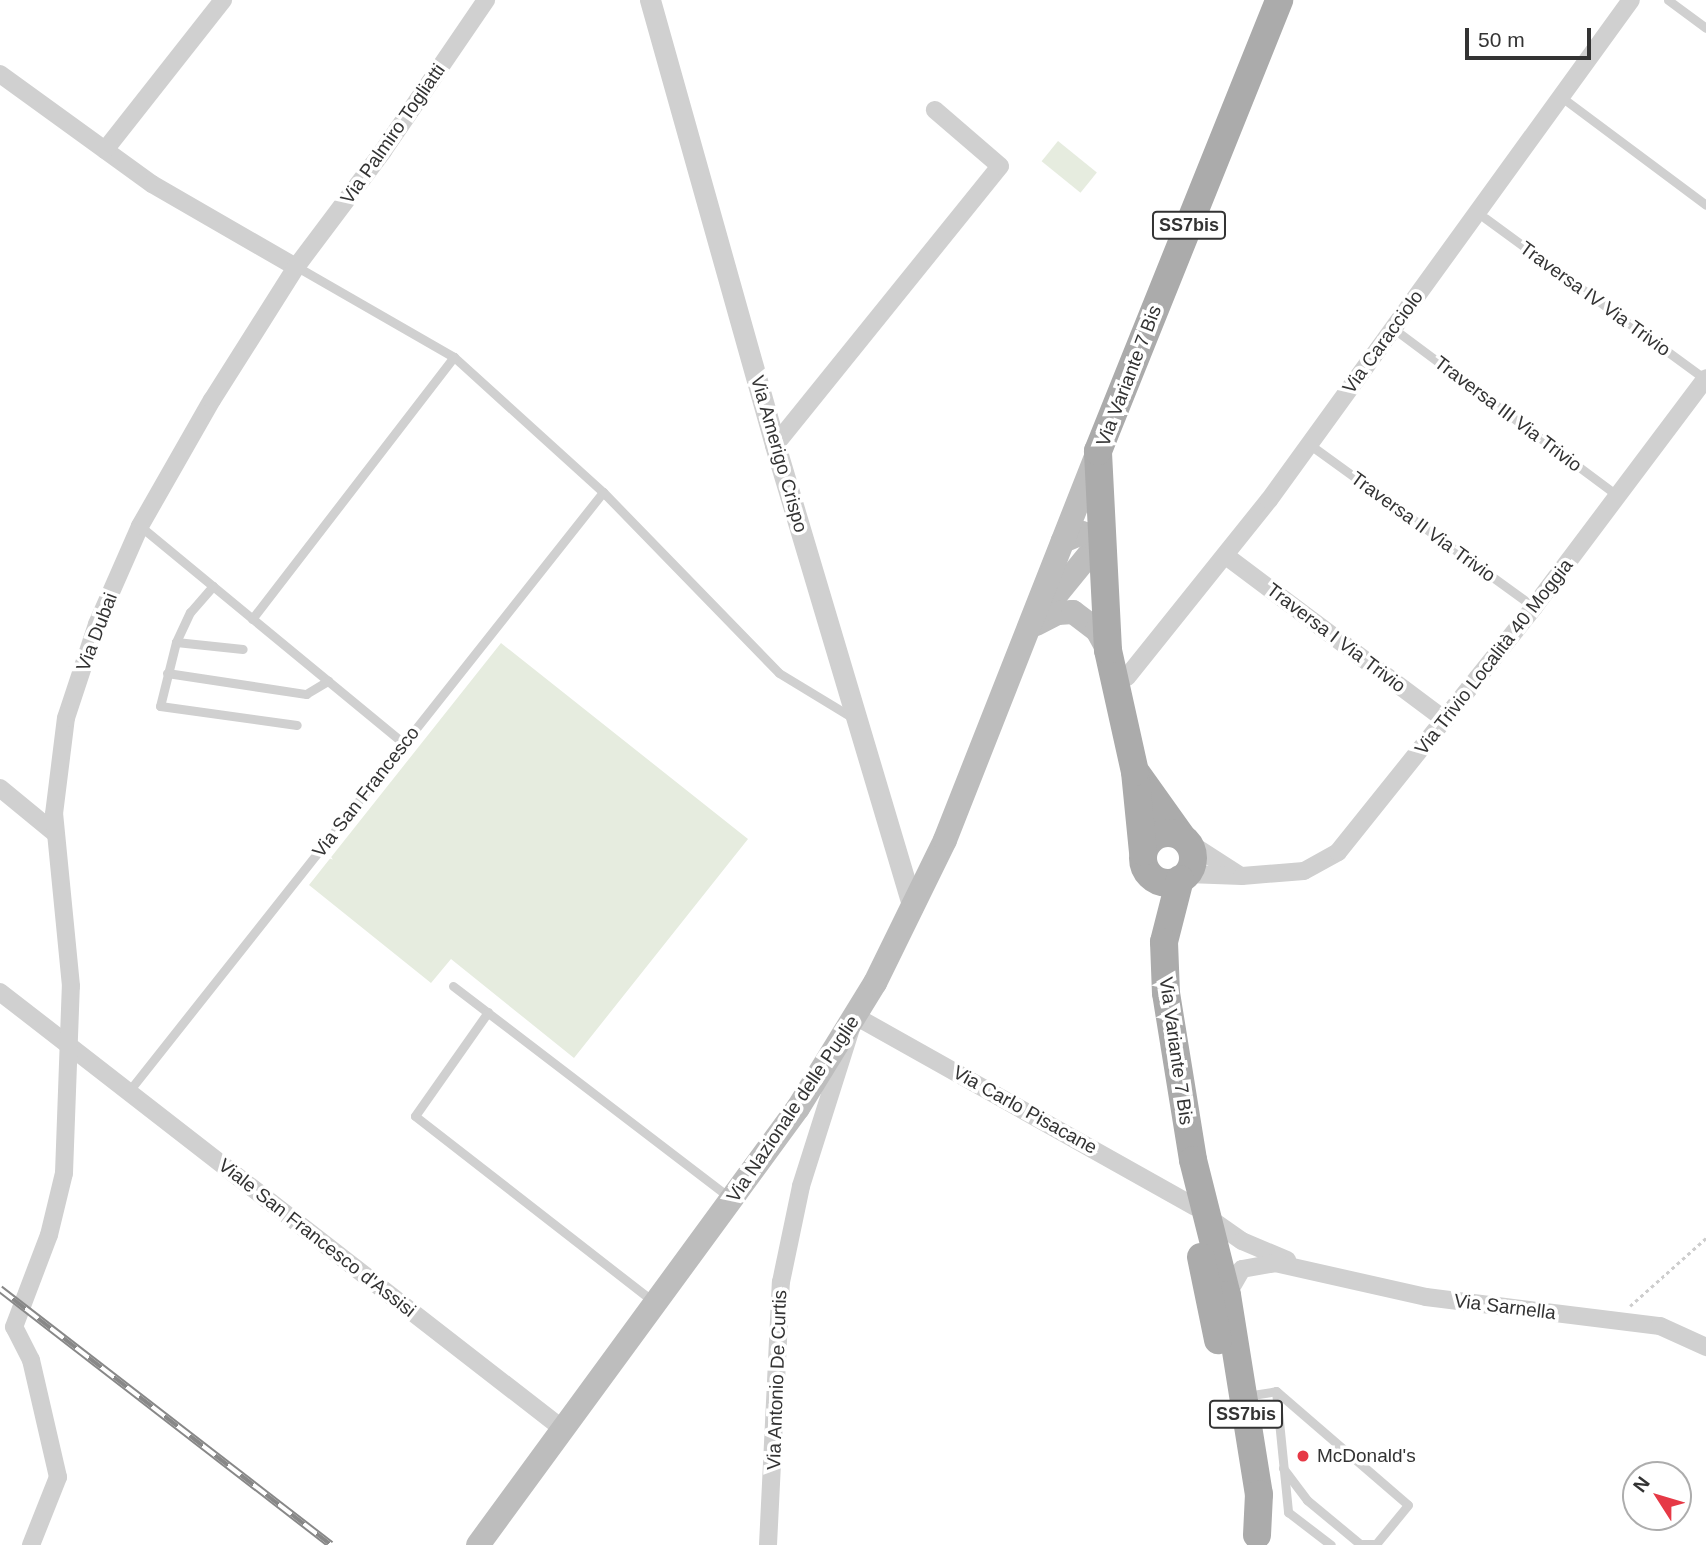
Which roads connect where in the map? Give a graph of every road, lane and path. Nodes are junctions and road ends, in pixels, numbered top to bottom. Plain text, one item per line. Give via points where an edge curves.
1 (223, 0) edge
2 (486, 0) edge
3 (650, 0) edge
4 (1279, 0) edge
5 (1631, 0) edge
6 (1668, 0) edge
7 (1706, 28) edge
8 (0, 74) edge
9 (1568, 102) dead end
10 (935, 110) dead end
11 (105, 150) junction
12 (1706, 205) edge
13 (1485, 218) dead end
14 (297, 267) junction
15 (1398, 332) dead end
16 (454, 357) junction
17 (1706, 379) edge
18 (775, 445) junction
19 (1312, 447) dead end
20 (1098, 451) junction
21 (603, 492) junction
22 (1618, 496) junction
23 (140, 526) junction
24 (1101, 540) junction
25 (1063, 541) junction
26 (1226, 556) junction
27 (213, 586) junction
28 (1534, 607) junction
29 (252, 619) junction
30 (1029, 628) junction
31 (176, 642) junction
32 (243, 649) dead end
33 (1108, 650) junction
34 (167, 673) junction
35 (1126, 677) dead end
36 (327, 681) junction
37 (857, 720) junction
38 (1445, 720) junction
39 (297, 725) dead end
40 (404, 744) junction
41 (1135, 772) junction
42 (0, 788) edge
43 (56, 834) junction
44 (1185, 840) junction
45 (1144, 860) junction
46 (1184, 876) junction
47 (1242, 877) junction
48 (913, 907) junction
49 (1164, 942) junction
50 (453, 986) dead end
51 (0, 992) edge
52 (488, 1012) junction
53 (855, 1016) junction
54 (70, 1045) junction
55 (129, 1091) junction
56 (733, 1201) junction
57 (1202, 1212) junction
58 (1706, 1238) edge
59 (1242, 1241) junction
60 (1218, 1260) junction
61 (1303, 1267) junction
62 (1227, 1295) junction
63 (657, 1304) junction
64 (1614, 1317) junction
65 (1217, 1335) junction
66 (1706, 1346) edge
67 (1276, 1391) junction
68 (1244, 1396) junction
69 (564, 1430) junction
70 (1283, 1468) junction
71 (1260, 1540) edge
72 (31, 1545) edge
73 (478, 1545) edge
74 (768, 1545) edge
75 (1331, 1545) edge

1 - 11 street
2 - 14 street, Via Palmiro Togliatti
3 - 18 street, Via Amerigo Crispo
4 - 20 main road, Via Variante 7 Bis / SS7bis
5 - 26 street, Via Caracciolo
6 - 7 lane
8 - 11 street
9 - 12 lane
10 - 18 street via 1000,166
11 - 14 street via 152,184
13 - 17 lane, Traversa IV Via Trivio
14 - 16 lane
14 - 23 street, Via Dubai
15 - 22 lane, Traversa III Via Trivio
16 - 21 lane
16 - 29 lane
17 - 22 street, Via Trivio Località 40 Moggia
18 - 37 street, Via Amerigo Crispo
19 - 28 lane, Traversa II Via Trivio
20 - 24 main road, Via Variante 7 Bis / SS7bis
20 - 25 main road, Via Nazionale delle Puglie
21 - 37 lane via 779,673
21 - 40 lane, Via San Francesco
22 - 28 street, Via Trivio Località 40 Moggia
23 - 27 lane
23 - 43 street, Via Dubai via 97,624 66,718 54,814
24 - 25 main road via 1082,533
24 - 30 main road, Via Nazionale delle Puglie
24 - 33 main road, Via Variante 7 Bis / SS7bis
25 - 30 main road, Via Nazionale delle Puglie
26 - 35 street, Via Caracciolo
26 - 38 street, Traversa I Via Trivio
27 - 29 lane
27 - 31 lane via 190,612
28 - 38 street, Via Trivio Località 40 Moggia
29 - 36 lane
30 - 33 main road via 1058,613 1073,612 1097,630
30 - 48 main road, Via Nazionale delle Puglie via 945,840
31 - 32 lane
31 - 34 lane
33 - 41 main road, Via Variante 7 Bis / SS7bis
34 - 36 lane via 306,694
34 - 39 lane via 160,706
36 - 40 lane
37 - 48 street, Via Amerigo Crispo
38 - 47 street, Via Trivio Località 40 Moggia via 1338,852 1304,871
40 - 55 lane, Via San Francesco
41 - 44 main road, Via Variante 7 Bis / SS7bis
41 - 45 main road, Via Variante 7 Bis / SS7bis
42 - 43 street
43 - 54 street, Via Dubai via 71,986
44 - 45 main road via 1158,834
44 - 46 main road, SS7bis via 1193,858
44 - 47 street
45 - 46 main road via 1164,883
45 - 49 main road, Via Variante 7 Bis / SS7bis
46 - 47 street, Via Trivio Località 40 Moggia
46 - 49 main road, Via Variante 7 Bis / SS7bis
48 - 53 main road, Via Nazionale delle Puglie
49 - 57 main road, Via Variante 7 Bis / SS7bis via 1167,1003
50 - 52 lane
51 - 54 street, Viale San Francesco d'Assisi
52 - 56 lane
52 - 63 lane via 415,1116
53 - 56 main road, Via Nazionale delle Puglie
53 - 57 street, Via Carlo Pisacane
53 - 74 street, Via Antonio De Curtis via 801,1186 781,1282
54 - 55 street, Viale San Francesco d'Assisi
54 - 72 street, Via Dubai via 64,1173 49,1235 14,1327 31,1360 58,1477
55 - 69 street, Viale San Francesco d'Assisi
56 - 63 main road, Via Nazionale delle Puglie
57 - 59 street, Via Carlo Pisacane
57 - 60 main road, Via Variante 7 Bis / SS7bis
57 - 65 main road, Via Variante 7 Bis / SS7bis via 1207,1297
58 - 64 path via 1648,1294
59 - 60 street via 1224,1248
59 - 61 street, Via Carlo Pisacane
60 - 62 main road, Via Variante 7 Bis / SS7bis
60 - 65 main road, Via Variante 7 Bis / SS7bis
61 - 62 street via 1250,1265 1235,1274
61 - 64 street, Via Sarnella via 1426,1297
62 - 68 main road, Via Variante 7 Bis / SS7bis
63 - 69 main road, Via Nazionale delle Puglie
64 - 66 street, Via Sarnella via 1660,1326
65 - 71 main road, Via Variante 7 Bis / SS7bis via 1245,1495
67 - 68 lane
67 - 70 lane
67 - 70 lane via 1408,1505 1376,1544 1360,1544 1307,1500
68 - 71 main road, Via Variante 7 Bis / SS7bis via 1259,1494
69 - 73 main road, Via Nazionale delle Puglie
70 - 75 lane via 1288,1513

